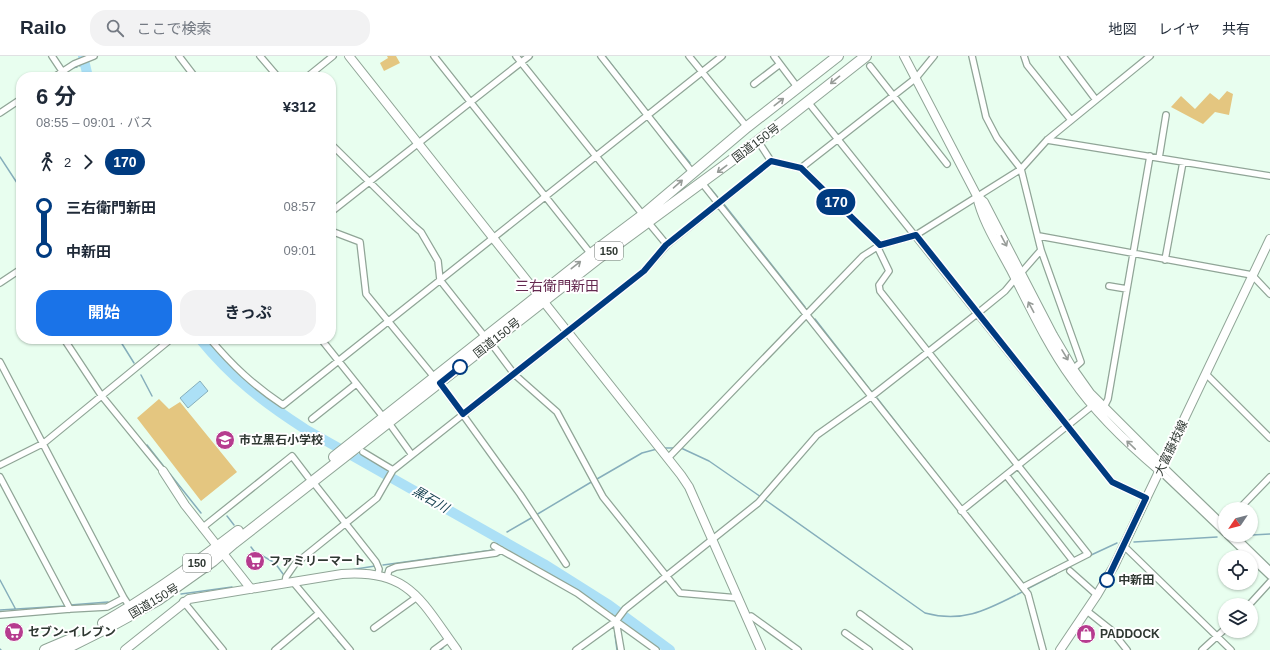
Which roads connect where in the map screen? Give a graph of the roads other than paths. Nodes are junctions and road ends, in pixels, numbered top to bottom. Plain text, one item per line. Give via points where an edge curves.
1 (52, 56) edge
2 (94, 56) edge
3 (179, 56) edge
4 (260, 56) edge
5 (333, 56) edge
6 (349, 56) edge
7 (434, 56) edge
8 (516, 56) edge
9 (529, 56) edge
10 (601, 56) edge
11 (689, 56) edge
12 (722, 56) edge
13 (774, 56) edge
14 (838, 56) edge
15 (866, 56) edge
16 (904, 56) edge
17 (934, 56) edge
18 (972, 56) edge
19 (1024, 56) edge
20 (1063, 56) edge
21 (1150, 56) edge
22 (521, 62) junction
23 (780, 64) junction
24 (870, 66) dead end
25 (62, 71) joint
26 (191, 72) edge
27 (274, 72) edge
28 (313, 72) edge
29 (702, 72) junction
30 (916, 78) junction
31 (754, 84) dead end
32 (798, 88) junction
33 (893, 96) junction
34 (1096, 100) junction
35 (471, 101) junction
36 (16, 102) edge
37 (808, 102) junction
38 (0, 113) edge
39 (648, 115) junction
40 (1166, 115) dead end
41 (1071, 120) junction
42 (746, 127) junction
43 (839, 139) junction
44 (1047, 140) junction
45 (758, 141) junction
46 (418, 144) junction
47 (336, 149) edge
48 (596, 156) junction
49 (1150, 156) junction
50 (1159, 158) junction
51 (771, 161) junction
52 (1183, 162) junction
53 (947, 164) dead end
54 (801, 168) junction
55 (1021, 169) junction
56 (692, 172) junction
57 (1270, 176) edge
58 (369, 183) junction
59 (702, 183) junction
60 (977, 196) junction
61 (545, 197) junction
62 (720, 202) junction
63 (336, 208) edge
64 (646, 218) junction
65 (336, 233) edge
66 (916, 235) junction
67 (1039, 236) junction
68 (492, 238) junction
69 (1270, 239) edge
70 (666, 245) junction
71 (878, 245) junction
72 (1041, 250) junction
73 (590, 254) junction
74 (1134, 254) junction
75 (1165, 260) junction
76 (16, 272) edge
77 (1252, 275) junction
78 (1018, 276) junction
79 (440, 280) junction
80 (0, 283) edge
81 (1109, 286) dead end
82 (1127, 290) junction
83 (1270, 294) edge
84 (540, 299) junction
85 (978, 313) junction
86 (807, 315) junction
87 (388, 320) junction
88 (567, 333) junction
89 (488, 340) junction
90 (67, 344) edge
91 (165, 344) edge
92 (214, 344) edge
93 (325, 344) edge
94 (928, 352) junction
95 (338, 360) junction
96 (0, 362) edge
97 (1073, 369) junction
98 (514, 374) junction
99 (1206, 374) junction
100 (437, 380) junction
101 (356, 384) junction
102 (101, 395) junction
103 (872, 396) junction
104 (1092, 406) junction
105 (1104, 407) junction
106 (463, 414) junction
107 (312, 418) dead end
108 (386, 421) junction
109 (1068, 426) junction
110 (1270, 438) edge
111 (44, 443) junction
112 (355, 449) junction
113 (412, 455) junction
114 (668, 458) junction
115 (0, 465) edge
116 (1017, 466) junction
117 (1162, 469) junction
118 (393, 470) junction
119 (163, 471) joint
120 (1006, 475) junction
121 (0, 477) edge
122 (1270, 477) edge
123 (310, 479) junction
124 (1146, 498) junction
125 (1246, 502) edge
126 (961, 511) junction
127 (1218, 518) edge
128 (345, 524) junction
129 (1218, 526) edge
130 (202, 528) junction
131 (712, 541) junction
132 (1234, 542) edge
133 (1241, 542) edge
134 (1124, 546) junction
135 (220, 550) junction
136 (1242, 550) edge
137 (1073, 562) junction
138 (566, 564) dead end
139 (1258, 565) edge
140 (1270, 570) edge
141 (1070, 571) dead end
142 (378, 574) junction
143 (667, 576) junction
144 (1270, 576) edge
145 (387, 577) junction
146 (1270, 582) edge
147 (289, 583) junction
148 (251, 589) junction
149 (1024, 589) junction
150 (1097, 595) junction
151 (417, 597) junction
152 (124, 598) junction
153 (738, 598) junction
154 (1255, 598) edge
155 (183, 602) junction
156 (130, 607) junction
157 (70, 608) junction
158 (1087, 611) junction
159 (319, 613) junction
160 (860, 614) dead end
161 (0, 615) edge
162 (747, 618) junction
163 (616, 621) junction
164 (374, 628) dead end
165 (845, 633) dead end
166 (1218, 636) joint
167 (449, 638) junction
168 (1220, 638) edge
169 (45, 650) edge
170 (62, 650) edge
171 (124, 650) edge
172 (223, 650) edge
173 (275, 650) edge
174 (350, 650) edge
175 (434, 650) edge
176 (457, 650) edge
177 (576, 650) edge
178 (621, 650) edge
179 (656, 650) edge
180 (761, 650) edge
181 (798, 650) edge
182 (869, 650) edge
183 (909, 650) edge
184 (1043, 650) edge
185 (1060, 650) edge
186 (1127, 650) edge
187 (1202, 650) edge
188 (1231, 650) edge

1 - 25 street
2 - 25 street
3 - 26 street
4 - 27 street
5 - 28 street
6 - 46 street
7 - 35 street
8 - 22 street
9 - 22 street
10 - 39 street
11 - 29 street
12 - 29 street
13 - 23 street
14 - 32 highway, 国道150号 / 150
15 -> 37 highway, 国道150号 / 150
16 - 30 street
17 - 30 street
18 - 55 street via 986,117 996,138
19 - 41 street via 1027,65
20 - 34 street
21 - 34 street
22 - 35 street
22 - 48 street
23 - 31 street
23 - 32 street
24 - 33 street
29 - 39 street
29 - 42 street
30 - 33 street
30 - 60 street
42 -> 32 highway, 国道150号 / 150
33 - 43 street
33 - 53 street
34 - 41 street
35 - 46 street
35 - 61 street
36 - 38 street
37 - 43 street
37 - 45 highway, 国道150号 / 150
39 - 48 street
39 - 56 street
40 - 50 street
41 - 44 street
42 - 56 highway, 国道150号 / 150
43 - 54 street
43 - 66 street
44 - 49 street
44 - 55 street
45 - 51 street
45 -> 59 highway, 国道150号 / 150
46 - 58 street
46 - 68 street
47 - 58 street
48 - 61 street
48 - 64 street
49 - 50 street
49 - 74 street
50 - 52 street
51 - 54 street
51 - 62 street
52 - 57 street
52 - 75 street
54 - 71 street
55 - 60 street
55 - 67 street
64 -> 56 highway, 国道150号 / 150
58 - 63 street
58 - 79 street via 421,232 438,261
59 - 62 street
59 - 64 highway, 国道150号 / 150
60 - 66 street
60 - 78 street via 978,205
61 - 68 street
61 - 73 street
62 - 70 street
62 - 86 street
64 - 70 street
64 - 73 highway, 国道150号 / 150
64 - 84 highway, 国道150号 / 150
65 - 87 street via 360,242 366,294
66 - 71 street
66 - 85 street
67 - 72 street
67 - 74 street
68 - 79 street
68 - 84 street
69 - 77 street, 大富藤枝線
70 - 88 street via 644,271
71 - 86 street via 863,256
71 - 94 street via 889,271 879,286 880,291
72 - 78 street
72 - 97 street via 1081,362
84 -> 73 highway, 国道150号 / 150
74 - 75 street
74 - 82 street
75 - 77 street
76 - 80 street
77 - 83 street
77 - 99 street, 大富藤枝線
78 - 85 street via 1005,291
78 -> 97 street
104 -> 78 street via 1058,358
79 - 87 street
79 - 89 street
81 - 82 street
82 - 105 street via 1108,399
84 - 88 street
84 - 89 highway, 国道150号 / 150
85 - 94 street
85 - 109 street
86 - 103 street
86 - 114 street
87 - 95 street
87 - 100 street
88 - 98 street
88 - 114 street
89 - 98 street
89 - 100 highway, 国道150号 / 150
90 - 102 street
91 - 102 street
92 - 95 street via 236,369 283,405
93 - 95 street
94 - 103 street
94 - 116 street
95 - 101 street
96 - 111 street
97 - 105 street
98 - 106 street
98 - 143 street via 556,412 603,497
99 - 110 street
99 - 117 street, 大富藤枝線
100 - 106 street
100 - 108 highway, 国道150号 / 150
101 - 107 street
101 - 108 street
102 - 111 street
102 - 119 street
103 - 126 street
103 - 131 street via 817,435 762,499
104 - 109 street
117 -> 104 street
105 - 117 street
106 - 113 street
106 - 138 street
108 - 112 highway, 国道150号 / 150
108 - 113 street
109 - 116 street
109 - 124 street via 1112,482
111 - 115 street
111 - 152 street
112 - 118 street
112 - 123 highway, 国道150号 / 150 via 339,457
113 - 118 street
114 - 131 street via 689,487
116 - 120 street
116 - 137 street via 1088,554
117 - 124 street, 大富藤枝線
117 - 127 street
117 - 129 street
118 - 128 street via 377,498
119 - 130 street
120 - 126 street
120 - 137 street
121 - 157 street
122 - 125 street
123 - 128 street
123 - 130 street via 292,456
123 - 135 highway, 国道150号 / 150
124 - 134 street, 大富藤枝線
126 - 149 street
128 - 142 street via 376,562
128 - 147 street via 295,564 286,578
130 - 135 street
131 - 143 street
131 - 153 street
132 - 136 street
133 - 140 street
134 - 150 street, 大富藤枝線
134 - 166 street
135 - 148 street
135 - 156 highway, 国道150号 / 150
135 - 170 highway, 国道150号 / 150 via 195,574 158,600
137 - 149 street
139 - 144 street
141 - 150 street
142 - 145 street
142 - 147 street via 342,574
143 - 153 street via 680,593
143 - 163 street via 625,609
145 - 151 street via 406,587
145 - 163 street via 390,570 396,566 496,553 497,548 577,593
146 - 154 street
147 - 148 street
147 - 159 street
148 - 155 street via 194,597
149 - 184 street
150 - 158 street, 大富藤枝線
151 - 164 street
151 - 167 street
152 - 156 street
152 - 157 street via 107,608
153 - 162 street
155 - 171 street
155 - 172 street
156 - 169 highway, 国道150号 / 150 via 97,626
157 - 161 street
158 - 185 street, 大富藤枝線
158 - 186 street via 1111,630
159 - 173 street
159 - 174 street
160 - 183 street
162 - 180 street
162 - 181 street via 752,616
163 - 177 street
163 - 178 street
163 - 179 street
165 - 182 street
166 - 187 street
167 - 175 street
167 - 176 street
168 - 188 street

